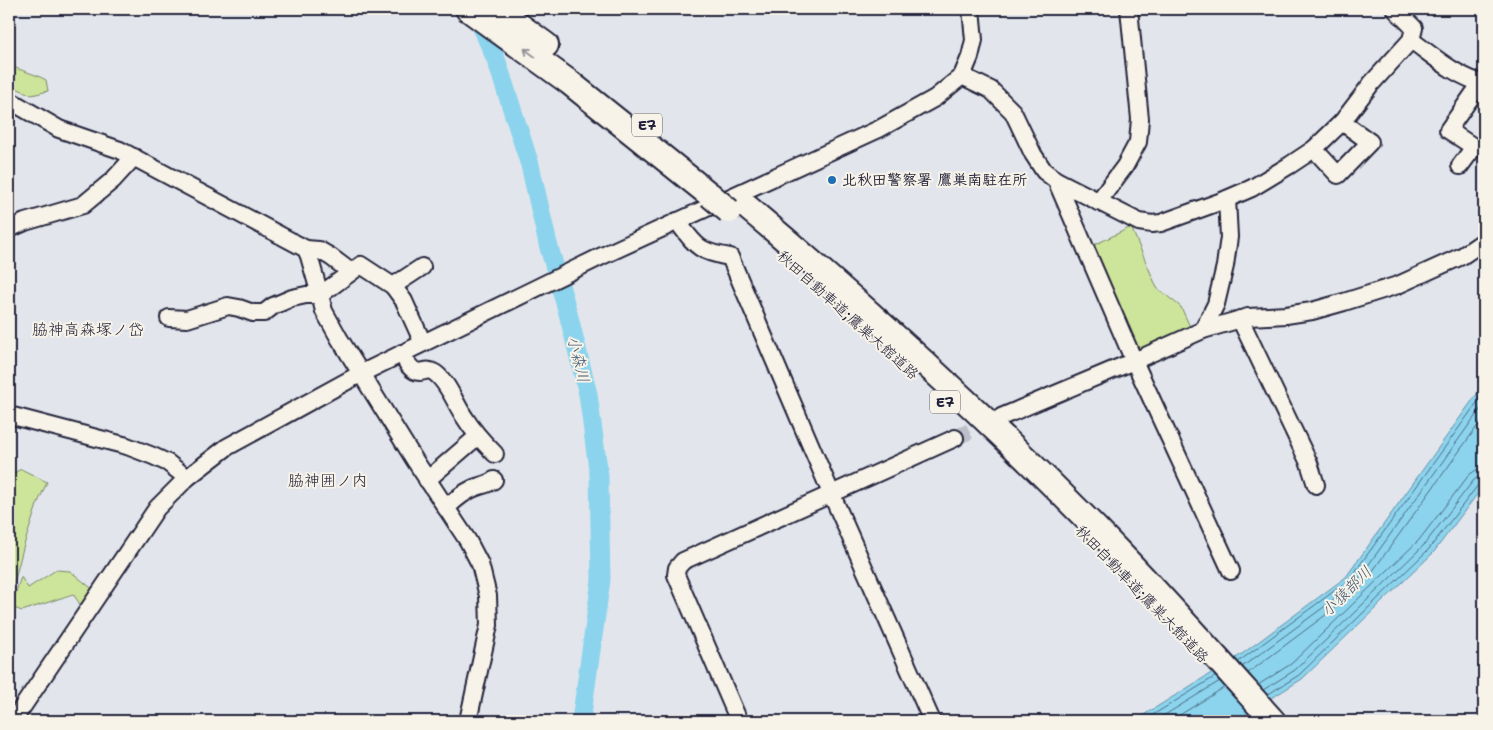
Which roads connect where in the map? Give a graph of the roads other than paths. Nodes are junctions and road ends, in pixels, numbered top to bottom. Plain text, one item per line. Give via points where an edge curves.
1 (468, 9) edge
2 (497, 9) edge
3 (971, 9) edge
4 (1129, 9) edge
5 (1395, 9) edge
6 (1412, 40) junction
7 (570, 74) junction
8 (962, 76) junction
9 (1483, 84) edge
10 (9, 100) edge
11 (1342, 122) junction
12 (1314, 149) junction
13 (134, 157) junction
14 (1460, 166) dead end
15 (1056, 180) junction
16 (1226, 199) junction
17 (1098, 202) junction
18 (677, 221) junction
19 (9, 230) edge
20 (1484, 241) edge
21 (306, 250) junction
22 (422, 267) dead end
23 (352, 272) junction
24 (393, 286) junction
25 (320, 295) junction
26 (169, 318) dead end
27 (1240, 319) junction
28 (1203, 330) junction
29 (424, 343) junction
30 (402, 353) junction
31 (1134, 361) junction
32 (360, 374) junction
33 (9, 415) edge
34 (1001, 417) tunnel mouth
35 (478, 436) junction
36 (955, 438) tunnel mouth
37 (495, 454) dead end
38 (186, 478) junction
39 (427, 480) junction
40 (494, 480) dead end
41 (1316, 485) dead end
42 (831, 493) junction
43 (446, 508) junction
44 (1232, 571) dead end
45 (1157, 599) junction
46 (13, 721) edge
47 (468, 721) edge
48 (739, 721) edge
49 (932, 721) edge
50 (1260, 721) edge
51 (1273, 721) edge

7 -> 1 highway, 秋田自動車道;鷹巣大館道路 / E7
2 - 7 highway, 秋田自動車道;鷹巣大館道路 / E7
3 - 8 street via 974,40
4 - 17 street via 1140,119 1138,142
5 - 6 street via 1414,28
6 - 9 street via 1451,70
6 - 11 street
7 - 45 highway, 秋田自動車道;鷹巣大館道路 / E7, bridge via 735,206 820,289
8 - 15 street via 991,90 1013,112 1033,154 1044,171
8 - 18 street via 936,98 879,129
9 - 14 street via 1448,130 1474,147
10 - 13 street via 59,129
11 - 12 street
11 - 12 street via 1370,142 1338,175
12 - 16 street via 1252,188
13 - 19 street via 83,205
13 - 21 street
15 - 17 street
15 - 31 street
16 - 17 street via 1152,224 1138,222
16 - 28 street via 1229,237 1225,266 1216,304
18 - 29 street
18 - 42 street via 696,247 714,255 730,257
20 - 27 street via 1462,256 1398,285 1312,311
21 - 23 street via 319,250
21 - 25 street
22 - 24 street
23 - 24 street via 361,265
23 - 25 street
24 - 29 street
25 - 26 street via 292,298 264,313 228,306 187,319
25 - 32 street via 328,318
27 - 28 street
27 - 41 street via 1309,463
28 - 31 street
29 - 30 street
30 - 32 street
30 - 35 street via 411,369 436,374
31 - 34 street
31 - 44 street
32 - 38 street via 227,447
32 - 39 street
33 - 38 street via 127,446 168,463
35 - 37 street
35 - 39 street
36 - 42 street
38 - 46 street via 158,508
39 - 43 street
40 - 43 street via 470,490
42 - 48 street via 683,561 677,568 676,575
42 - 49 street
43 - 47 street via 480,564 488,596 489,625
45 - 50 highway, 秋田自動車道;鷹巣大館道路 / E7
45 - 51 highway, 秋田自動車道;鷹巣大館道路 / E7 via 1214,654

